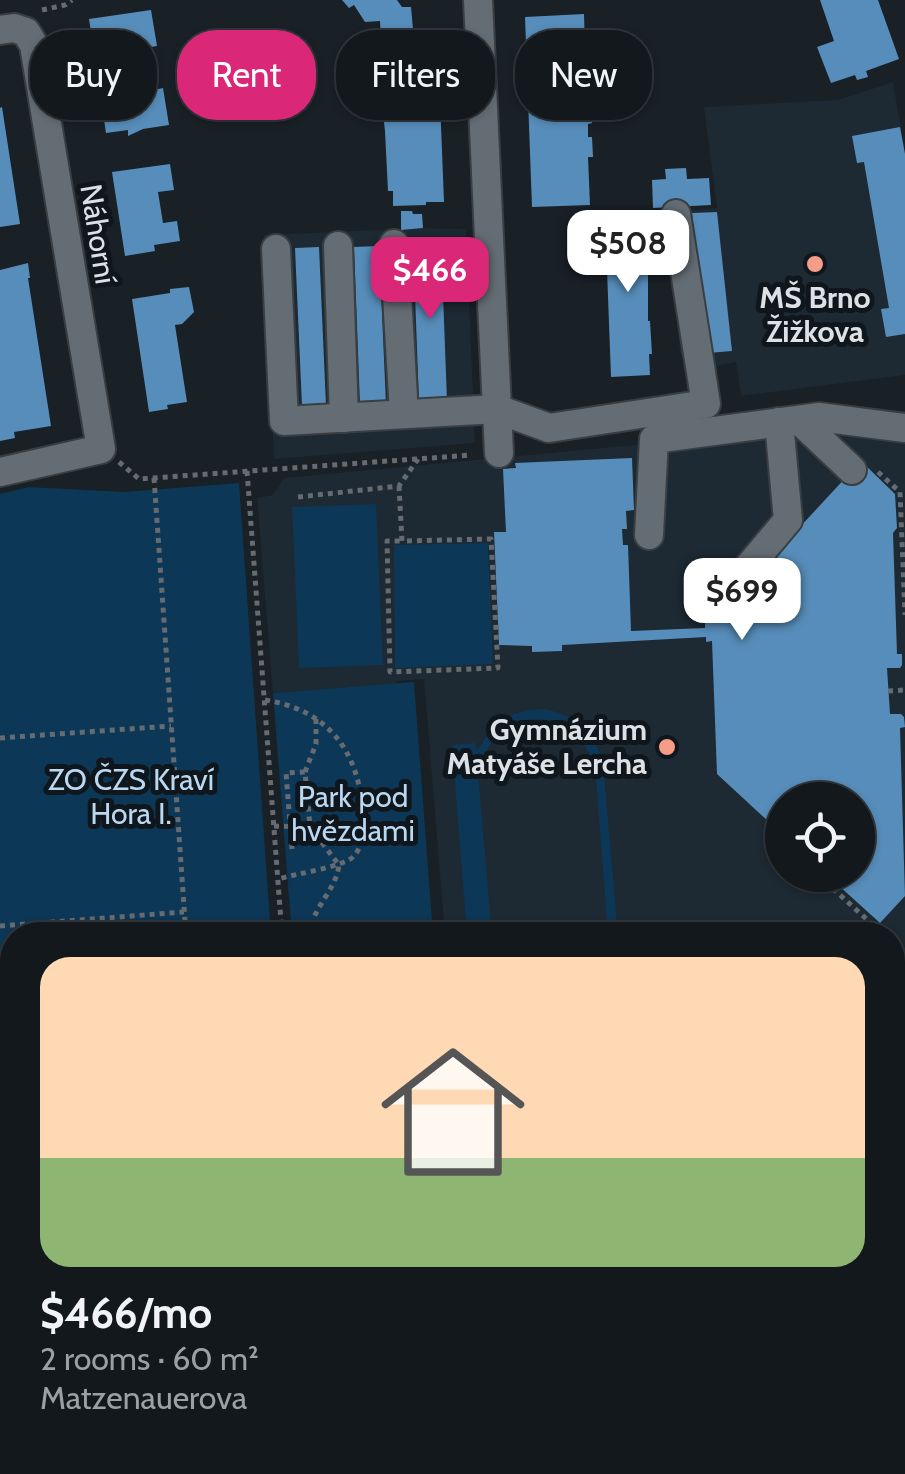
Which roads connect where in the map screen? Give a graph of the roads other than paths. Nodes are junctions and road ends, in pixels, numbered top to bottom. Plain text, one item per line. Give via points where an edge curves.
1 (478, 0) edge
2 (22, 24) edge
3 (676, 214) dead end
4 (394, 244) dead end
5 (338, 246) dead end
6 (276, 249) dead end
7 (497, 409) junction
8 (404, 414) junction
9 (344, 418) junction
10 (789, 421) junction
11 (905, 428) edge
12 (498, 453) road end
13 (863, 469) road end
14 (0, 472) edge
15 (649, 535) dead end
16 (742, 576) dead end

1 - 7 street
2 - 14 street, Náhorní via 34,45 101,448
3 - 7 street via 706,404 548,428
4 - 8 street
5 - 9 street
6 - 9 street via 284,421
7 - 8 street
7 - 12 street
8 - 9 street
10 - 11 street via 819,417
10 - 13 street
10 - 15 street via 654,439
10 - 16 street via 788,520

